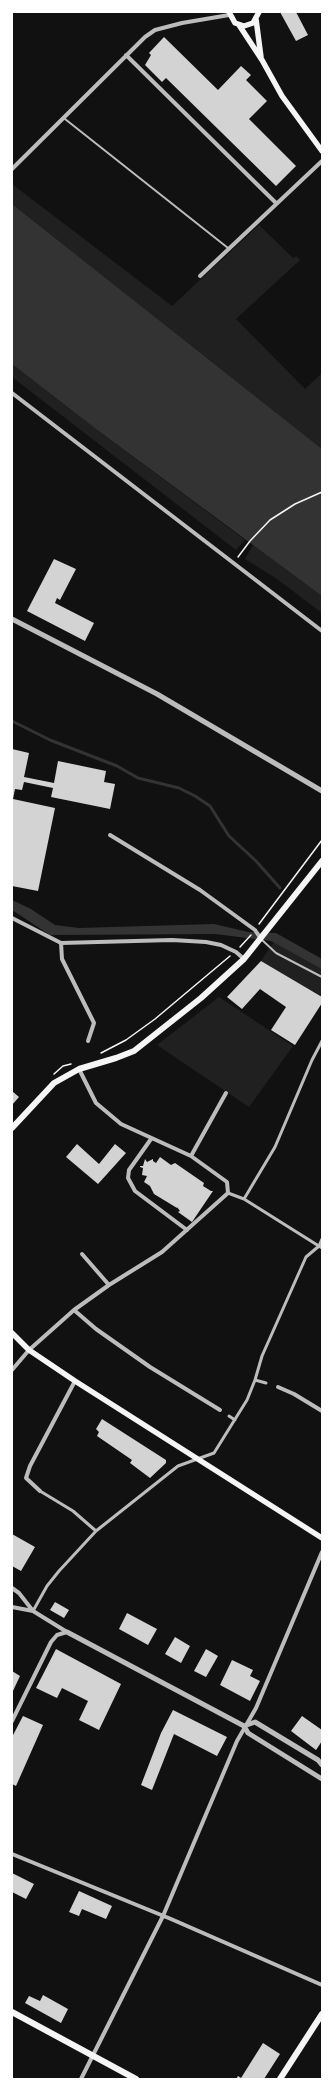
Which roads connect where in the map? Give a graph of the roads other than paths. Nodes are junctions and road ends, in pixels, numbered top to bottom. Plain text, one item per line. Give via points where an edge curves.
1 (259, 12) edge
2 (229, 13) edge
3 (256, 19) junction
4 (239, 26) junction
5 (126, 55) junction
6 (262, 60) junction
7 (65, 119) junction
8 (322, 151) edge
9 (322, 161) edge
10 (12, 169) edge
11 (276, 203) junction
12 (228, 248) junction
13 (200, 276) dead end
14 (12, 394) edge
15 (12, 619) edge
16 (322, 630) edge
17 (322, 791) edge
18 (110, 834) dead end
19 (322, 861) edge
20 (12, 918) edge
21 (262, 941) junction
22 (61, 943) junction
23 (244, 959) junction
24 (322, 977) edge
25 (88, 1041) dead end
26 (322, 1041) edge
27 (78, 1069) junction
28 (226, 1092) dead end
29 (12, 1128) edge
30 (151, 1139) junction
31 (191, 1156) junction
32 (228, 1193) junction
33 (244, 1199) junction
34 (188, 1230) junction
35 (322, 1239) edge
36 (320, 1247) edge
37 (82, 1254) dead end
38 (109, 1284) junction
39 (74, 1310) junction
40 (12, 1333) edge
41 (29, 1350) junction
42 (12, 1370) edge
43 (256, 1380) junction
44 (75, 1381) junction
45 (266, 1383) dead end
46 (278, 1387) dead end
47 (220, 1410) dead end
48 (322, 1411) edge
49 (229, 1416) dead end
50 (235, 1420) junction
51 (199, 1460) junction
52 (40, 1491) joint
53 (96, 1531) junction
54 (322, 1538) edge
55 (322, 1552) edge
56 (12, 1588) edge
57 (12, 1607) edge
58 (33, 1611) junction
59 (67, 1632) junction
60 (12, 1721) edge
61 (244, 1726) junction
62 (322, 1765) edge
63 (322, 1779) edge
64 (12, 1854) edge
65 (163, 1916) junction
66 (322, 1985) edge
67 (12, 2012) edge
68 (322, 2014) edge
69 (92, 2057) junction
70 (81, 2079) edge
71 (136, 2079) edge
72 (280, 2079) edge

1 - 3 main road
2 - 4 main road
2 - 5 street via 155,30
3 - 4 main road via 249,25
3 - 6 main road
4 - 6 main road
5 - 7 street
5 - 11 street
6 - 8 main road via 282,96
7 - 10 street
7 - 12 lane
9 - 11 street
11 - 12 street
12 - 13 street
14 - 16 street
15 - 17 street via 156,694
18 - 21 street via 200,890 255,930
19 - 21 main road via 266,932
20 - 22 street
21 - 23 main road
21 - 24 lane via 276,953
22 - 23 street via 172,940 206,942 221,945
22 - 25 street via 62,959 94,1023
23 - 27 main road via 201,998 134,1051
26 - 33 street via 275,1147
27 - 29 main road via 46,1090
27 - 30 street via 96,1103 121,1124
28 - 31 street
30 - 31 street
30 - 34 street via 129,1170 128,1178 135,1191
31 - 32 street via 227,1182
32 - 33 street
32 - 34 street
33 - 36 street
34 - 38 street via 162,1252
35 - 36 street
36 - 43 street via 306,1257 295,1279 262,1356
37 - 38 street
38 - 39 street
39 - 41 street
39 - 47 street via 150,1367
40 - 41 main road
41 - 42 street
41 - 44 main road
43 - 45 street
43 - 50 street
44 - 51 main road
44 - 52 street via 26,1478
46 - 48 street
49 - 50 street
50 - 51 street via 214,1453
51 - 53 street via 178,1466
51 - 54 main road
52 - 53 street via 73,1511
53 - 58 street via 47,1586
55 - 61 street via 256,1708
56 - 58 street
57 - 58 street
58 - 59 street
59 - 60 street via 57,1636 52,1642
59 - 61 street
61 - 62 street via 255,1722 318,1760
61 - 63 street via 248,1733
61 - 65 street
64 - 65 street
65 - 66 street
65 - 69 street
67 - 69 main road
68 - 72 main road
69 - 70 street
69 - 71 main road

